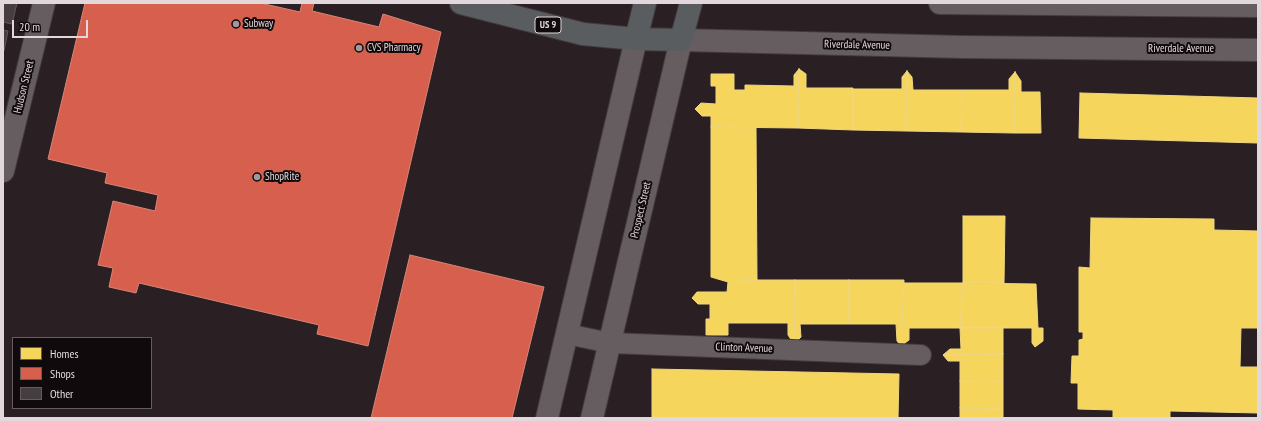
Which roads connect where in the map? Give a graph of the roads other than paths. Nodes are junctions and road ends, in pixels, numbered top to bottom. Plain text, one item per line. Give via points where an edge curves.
1 (44, 3) edge
2 (461, 3) edge
3 (646, 3) edge
4 (691, 3) edge
5 (940, 3) edge
6 (1258, 6) edge
7 (636, 39) junction
8 (681, 40) junction
9 (1258, 50) edge
10 (3, 171) edge
11 (567, 334) junction
12 (610, 344) junction
13 (921, 355) dead end
14 (547, 418) edge
15 (592, 418) edge

1 - 10 street, Hudson Street
2 - 7 main road, Riverdale Avenue / US 9 via 583,34
3 - 7 main road
4 - 8 main road, Prospect Street
5 - 6 street
7 - 8 main road, Riverdale Avenue / US 9
7 - 11 street
8 - 9 street, Riverdale Avenue via 963,47
8 - 12 street, Prospect Street
11 - 12 street, Clinton Avenue
11 - 14 street
12 - 13 street, Clinton Avenue
12 - 15 street, Prospect Street

